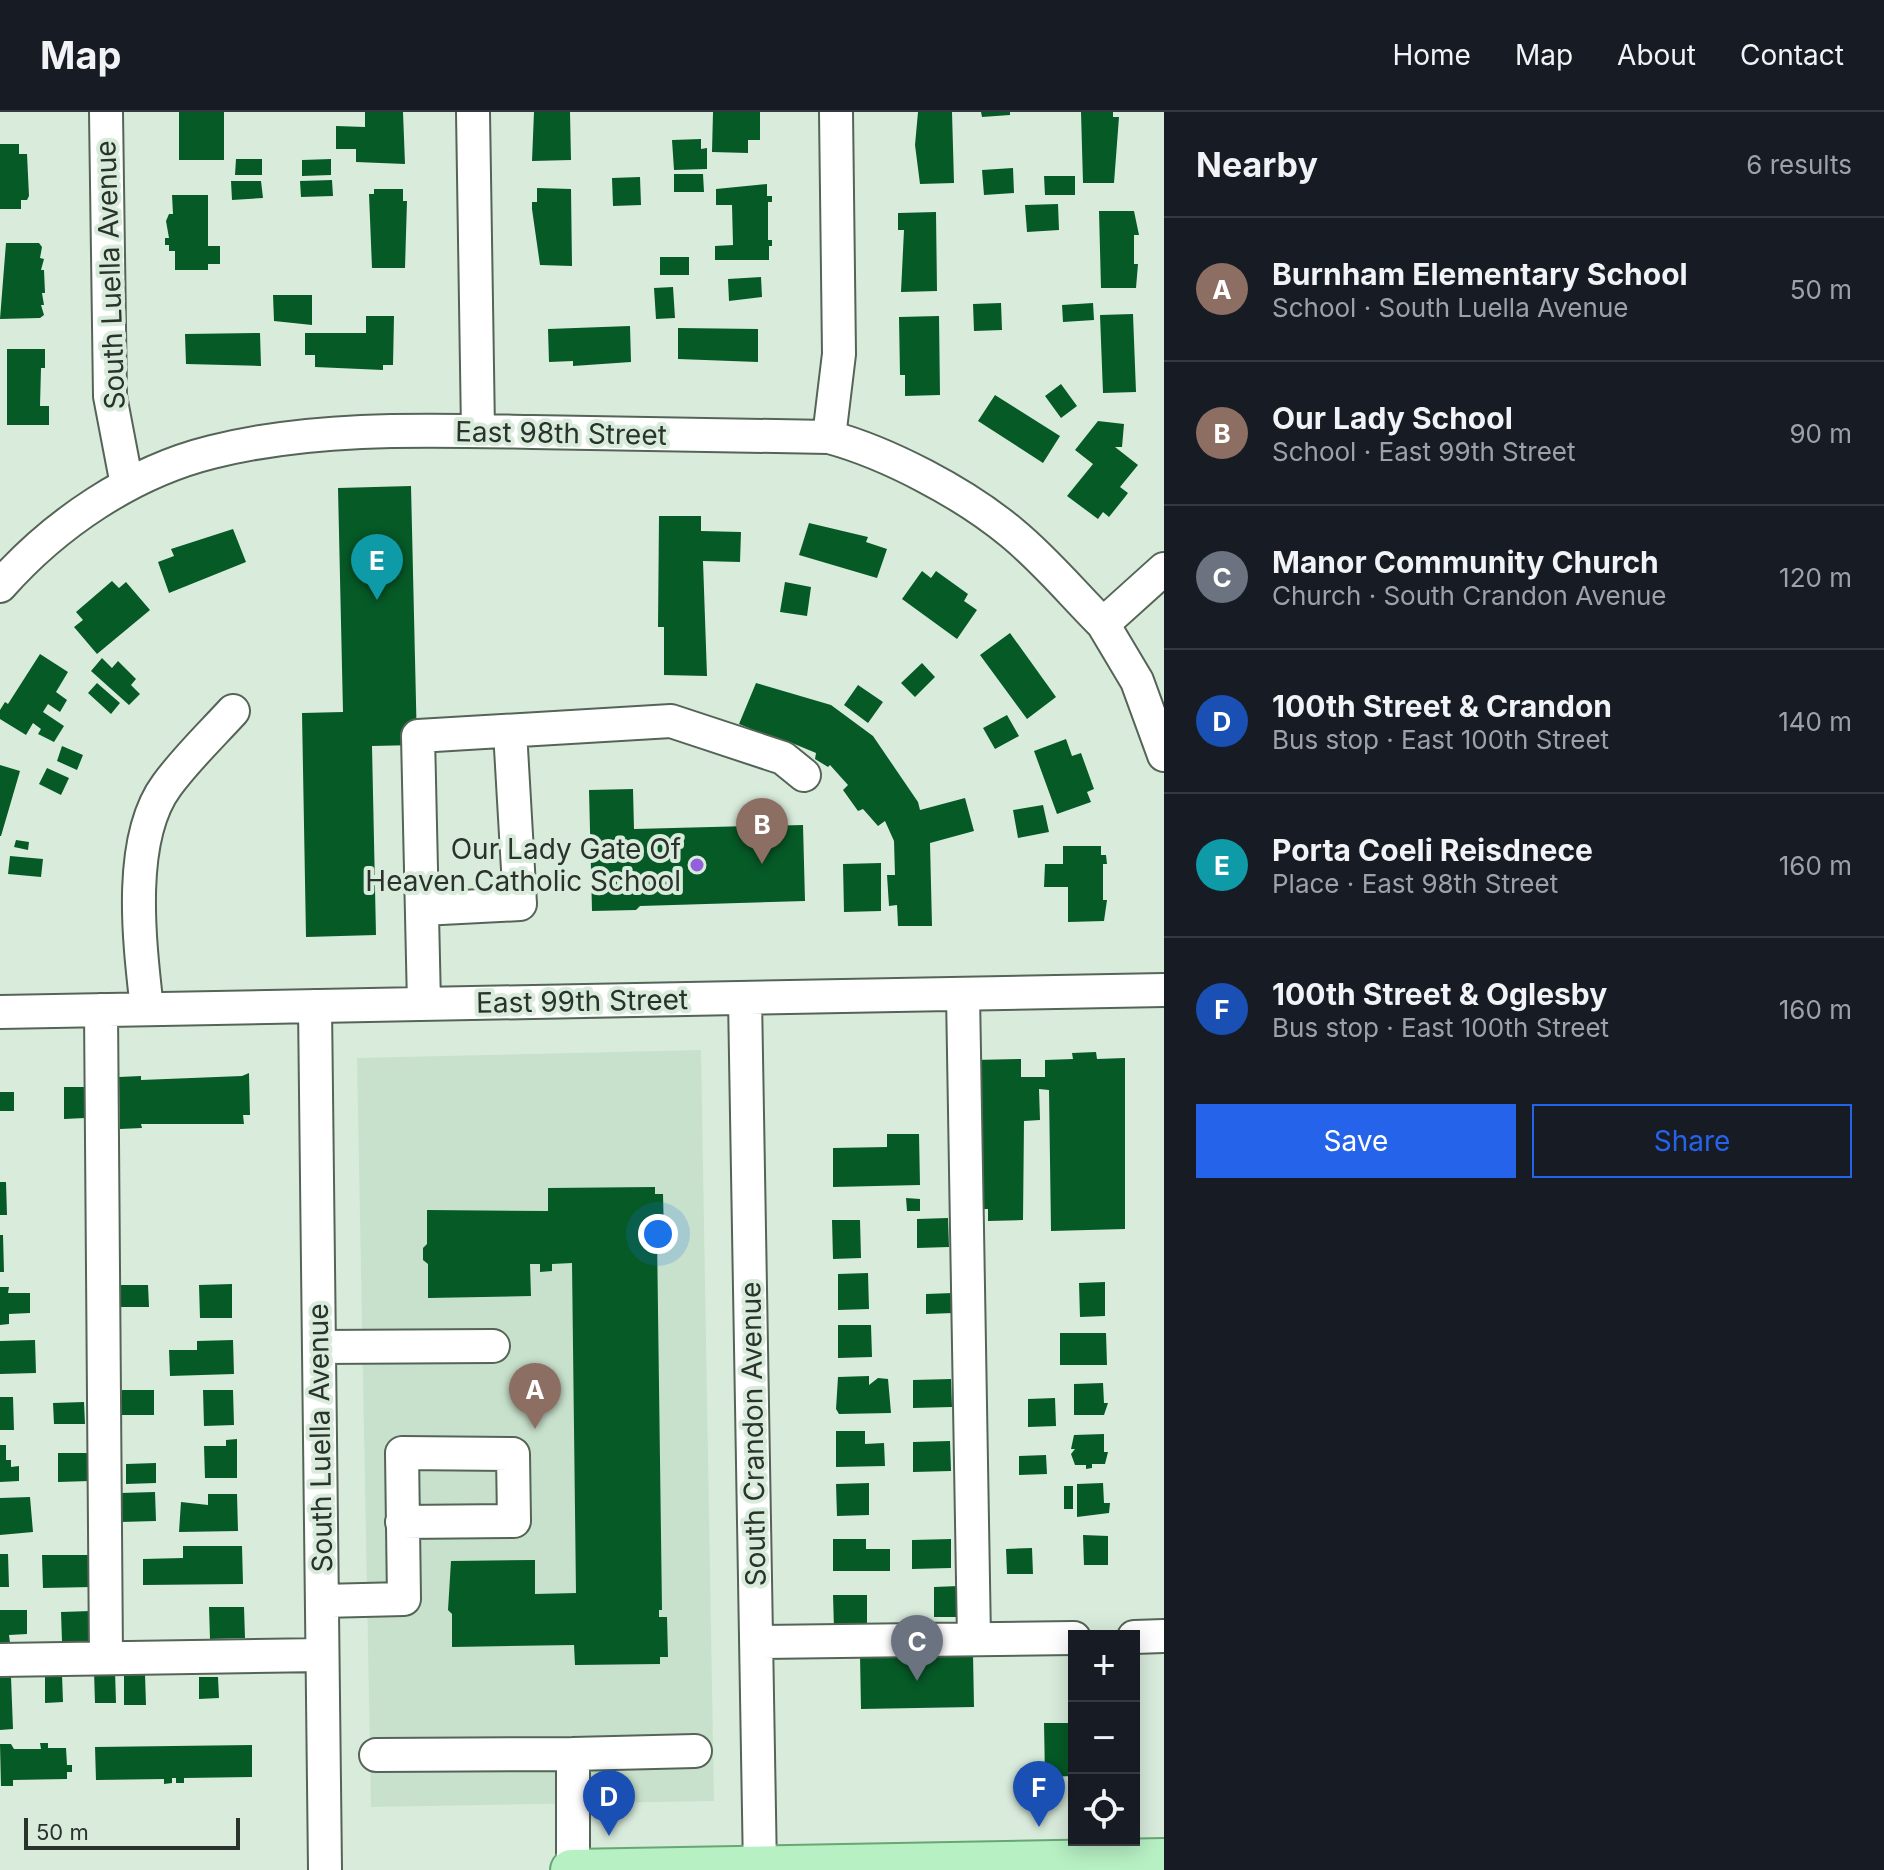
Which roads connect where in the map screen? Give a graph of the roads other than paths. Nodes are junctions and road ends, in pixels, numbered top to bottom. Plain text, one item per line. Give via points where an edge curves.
1 (106, 112) edge
2 (473, 112) edge
3 (836, 112) edge
4 (478, 430) junction
5 (829, 437) junction
6 (127, 485) junction
7 (1164, 569) edge
8 (0, 586) edge
9 (1103, 624) junction
10 (233, 711) dead end
11 (510, 731) junction
12 (1164, 755) edge
13 (804, 775) dead end
14 (422, 909) junction
15 (1164, 990) edge
16 (963, 994) junction
17 (745, 998) junction
18 (424, 1004) junction
19 (315, 1006) junction
20 (147, 1009) junction
21 (101, 1010) junction
22 (0, 1012) edge
23 (493, 1346) dead end
24 (319, 1347) junction
25 (402, 1522) dead end
26 (322, 1601) junction
27 (1164, 1636) edge
28 (1140, 1637) edge
29 (1068, 1638) edge
30 (974, 1639) junction
31 (757, 1642) junction
32 (322, 1655) junction
33 (106, 1658) junction
34 (0, 1660) edge
35 (695, 1751) dead end
36 (573, 1754) junction
37 (376, 1755) dead end
38 (1164, 1859) edge
39 (760, 1868) edge
40 (325, 1870) edge
41 (572, 1870) edge

1 - 6 street, South Luella Avenue via 110,396
2 - 4 street
3 - 5 street via 839,354
4 - 5 street, East 98th Street
4 - 6 street, East 98th Street via 292,437 211,452
5 - 9 street, East 98th Street via 905,468 1012,532
6 - 8 street, East 98th Street via 84,511 23,560
7 - 9 street
9 - 12 street, East 98th Street via 1137,681
10 - 20 street via 165,787 148,828 136,913
11 - 13 street via 671,721 783,758
11 - 14 street via 418,736
11 - 14 street via 520,904
14 - 18 street
15 - 16 street, East 99th Street
16 - 17 street, East 99th Street
16 - 30 street
17 - 18 street, East 99th Street
17 - 31 street, South Crandon Avenue
18 - 19 street, East 99th Street
19 - 20 street, East 99th Street
19 - 24 street, South Luella Avenue
20 - 21 street, East 99th Street
21 - 22 street, East 99th Street
21 - 33 street
23 - 24 street
24 - 26 street, South Luella Avenue
25 - 26 street via 404,1599
26 - 32 street, South Luella Avenue
27 - 28 street
29 - 30 street
30 - 31 street
31 - 39 street, South Crandon Avenue
32 - 33 street
32 - 40 street, South Luella Avenue
33 - 34 street
35 - 36 street
36 - 37 street
36 - 41 street
38 - 39 main road
39 - 41 main road

